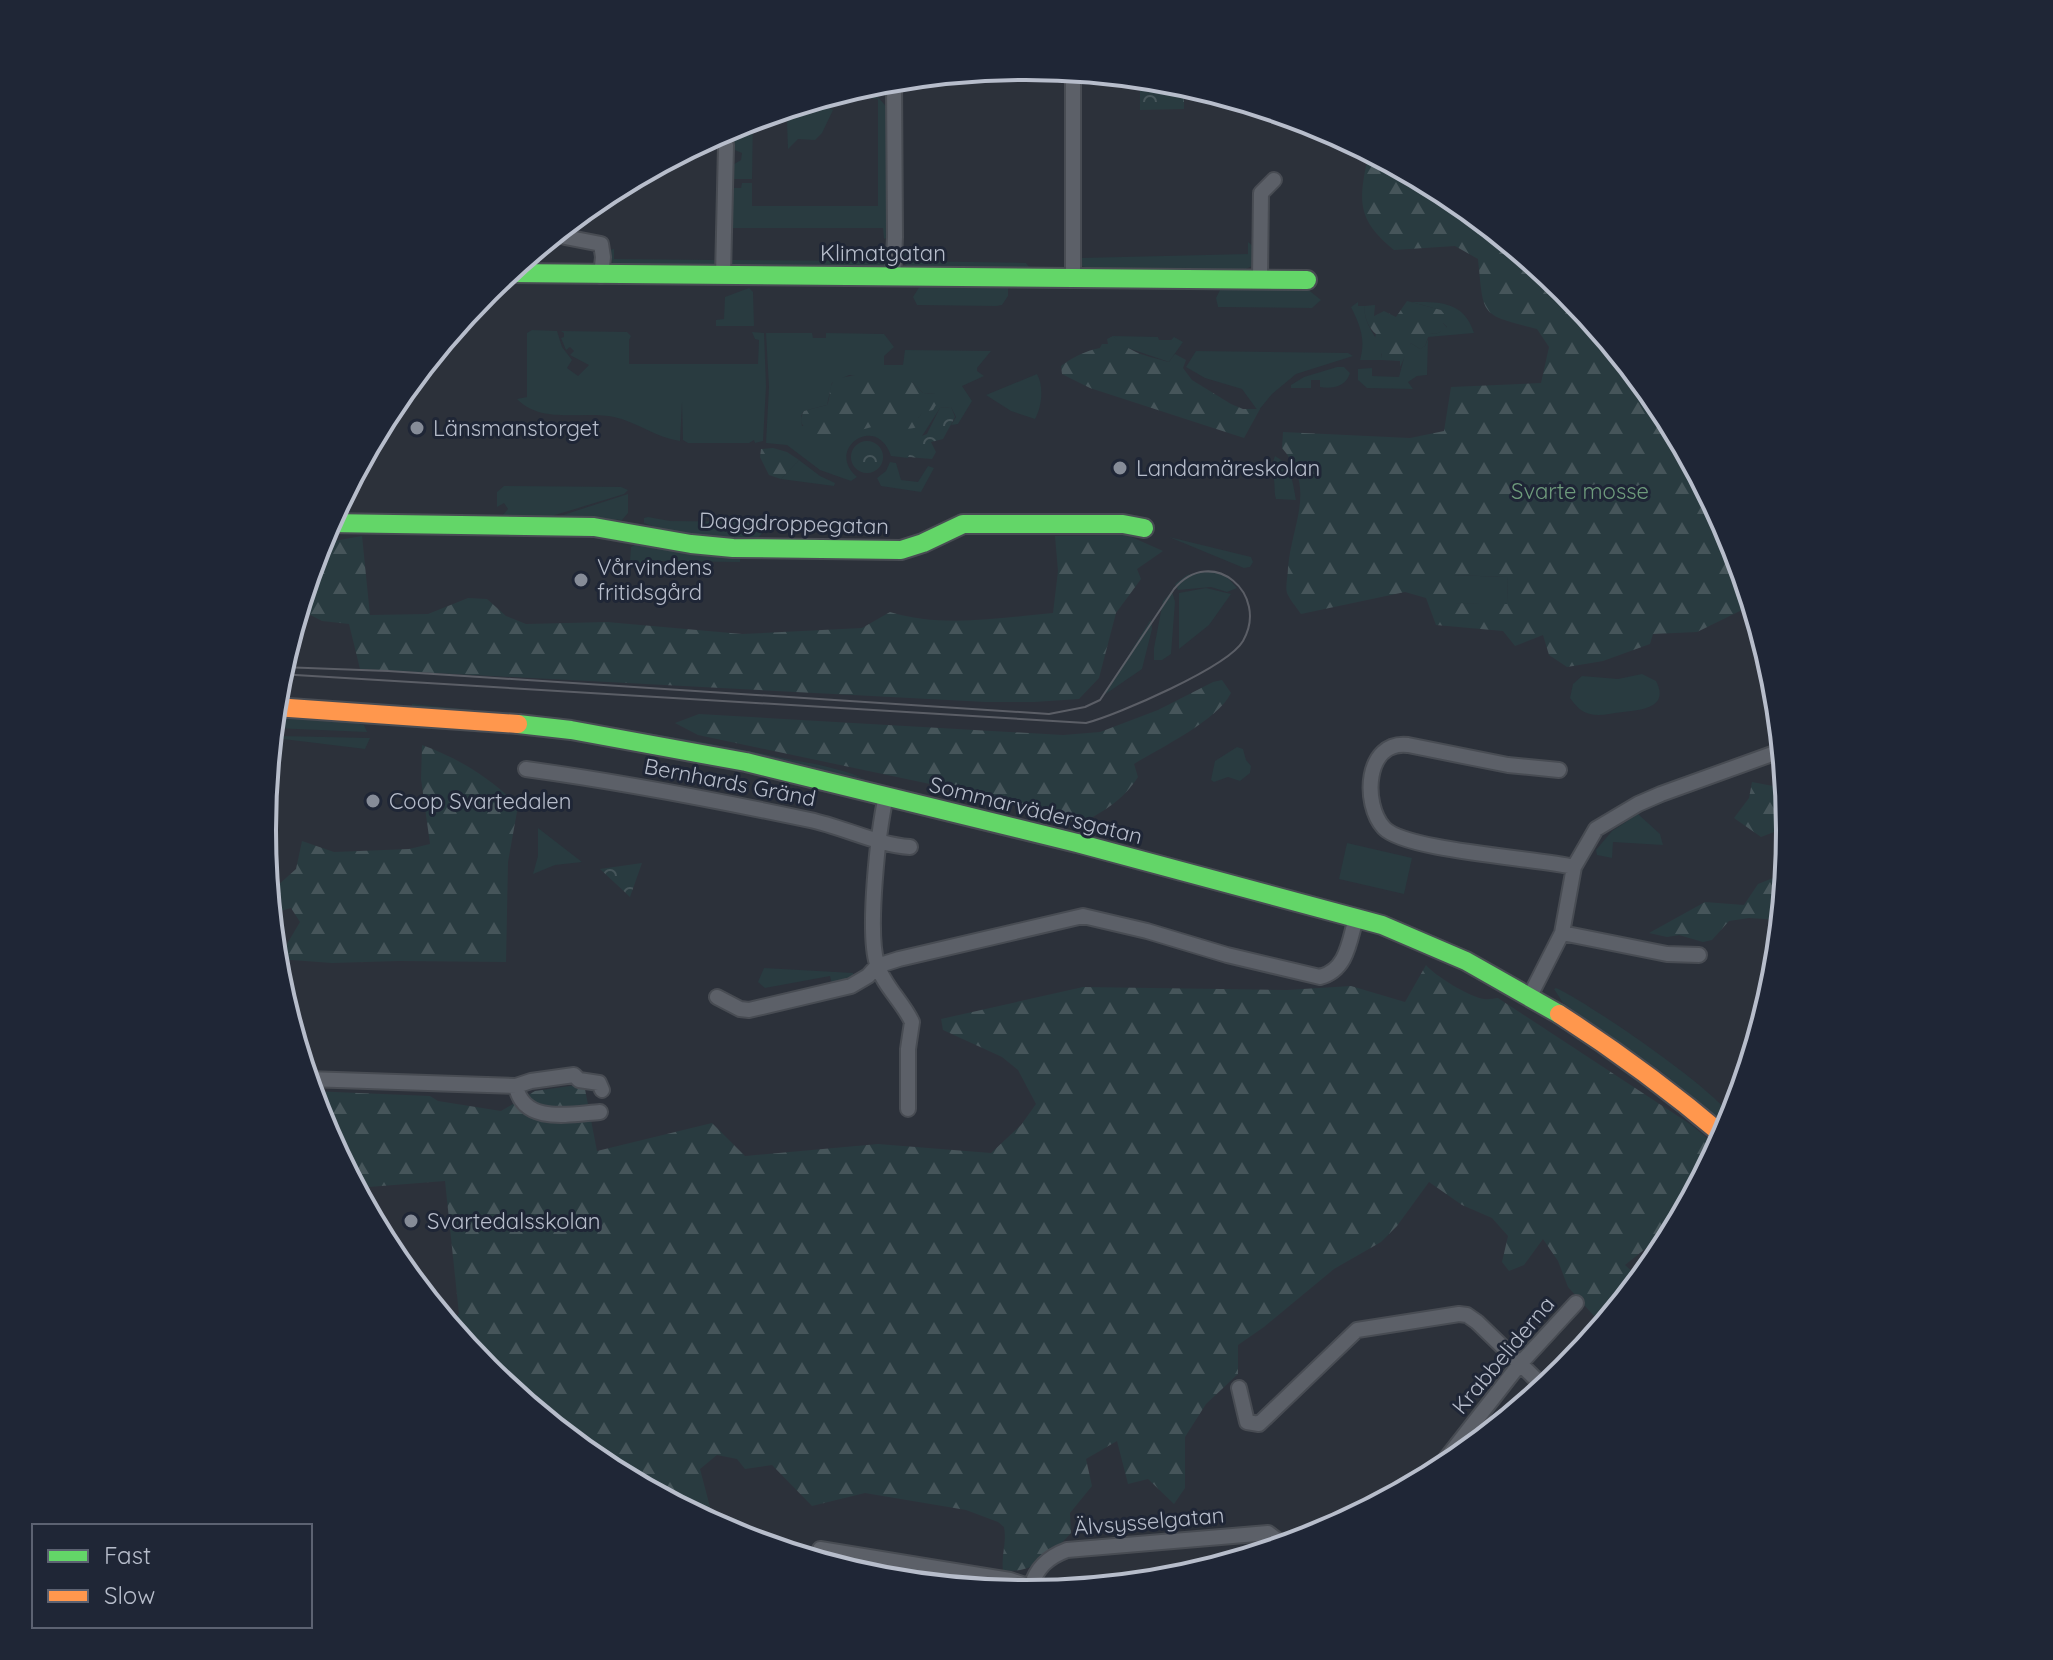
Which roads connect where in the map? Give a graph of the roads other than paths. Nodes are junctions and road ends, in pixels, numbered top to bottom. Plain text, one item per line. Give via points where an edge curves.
1 (1073, 82) edge
2 (894, 92) edge
3 (726, 145) dead end
4 (1274, 180) dead end
5 (567, 237) edge
6 (524, 274) edge
7 (601, 276) junction
8 (723, 276) junction
9 (893, 277) junction
10 (1073, 278) junction
11 (1260, 279) junction
12 (1307, 280) dead end
13 (342, 526) edge
14 (1144, 528) dead end
15 (287, 708) edge
16 (1772, 754) edge
17 (526, 769) dead end
18 (1559, 770) dead end
19 (886, 796) junction
20 (880, 840) junction
21 (910, 847) dead end
22 (1574, 867) junction
23 (1356, 918) junction
24 (1562, 933) junction
25 (1699, 955) dead end
26 (877, 966) junction
27 (1530, 996) junction
28 (717, 997) dead end
29 (319, 1079) edge
30 (516, 1086) junction
31 (602, 1090) dead end
32 (908, 1109) dead end
33 (600, 1112) dead end
34 (1714, 1128) edge
35 (1576, 1303) dead end
36 (1519, 1365) junction
37 (1536, 1380) edge
38 (1239, 1388) dead end
39 (1458, 1443) edge
40 (1274, 1538) edge
41 (820, 1549) dead end
42 (1005, 1579) edge
43 (1037, 1580) edge

1 - 10 street
2 - 9 street
3 - 8 street
4 - 11 street via 1261,193
5 - 7 street via 601,244
6 - 7 street, Klimatgatan
7 - 8 street, Klimatgatan
8 - 9 street, Klimatgatan
9 - 10 street, Klimatgatan
10 - 11 street, Klimatgatan
11 - 12 street, Klimatgatan
13 - 14 street, Daggdroppegatan via 594,527 733,548 886,550 909,549 963,524
15 - 19 street, Sommarvädersgatan via 571,730 746,762
16 - 22 street via 1638,804 1596,829
17 - 20 street, Bernhards Gränd via 698,796 836,825
18 - 22 street via 1396,745 1382,753 1374,768 1372,806 1386,831 1411,843
19 - 20 street
19 - 23 street, Sommarvädersgatan
20 - 21 street, Bernhards Gränd
20 - 26 street via 874,923
22 - 24 street
23 - 26 street via 1342,964 1320,977 1086,916
23 - 27 street, Sommarvädersgatan via 1466,961
24 - 25 street via 1667,954
24 - 27 street
26 - 28 street via 851,986 749,1010
26 - 32 street via 912,1022
27 - 34 street, Sommarvädersgatan via 1620,1053
29 - 30 street
30 - 31 street via 574,1075 599,1083
30 - 33 street via 521,1101 538,1113
35 - 36 street, Krabbeliderna
36 - 37 street
36 - 38 street via 1467,1315 1445,1316 1357,1330 1259,1424 1247,1422
36 - 39 street, Krabbeliderna
40 - 43 street, Älvsysselgatan via 1268,1533 1067,1550 1046,1561
41 - 42 street

